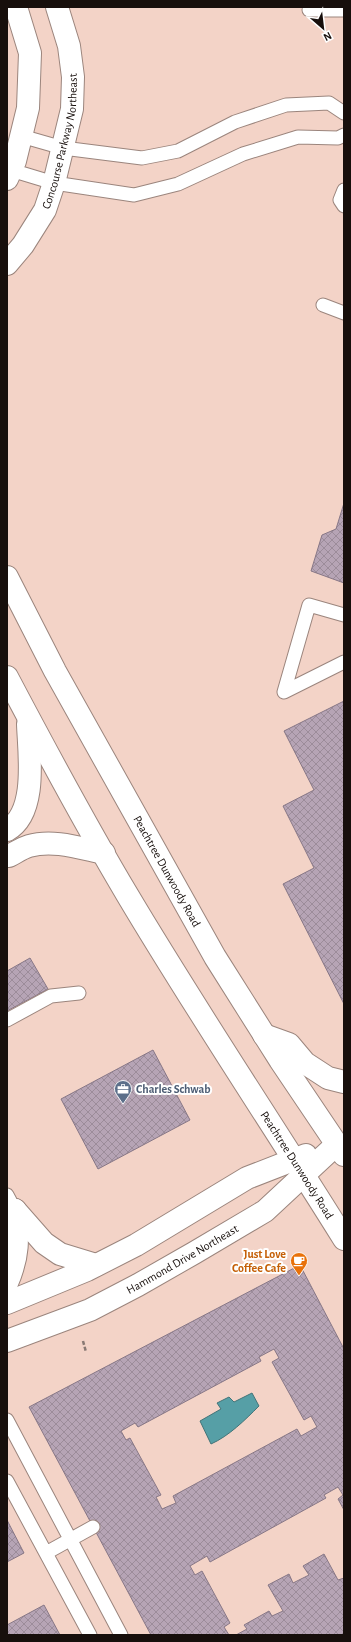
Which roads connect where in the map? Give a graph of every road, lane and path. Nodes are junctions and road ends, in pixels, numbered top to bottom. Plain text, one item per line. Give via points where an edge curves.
1 (16, 7) edge
2 (57, 7) edge
3 (309, 10) dead end
4 (344, 10) edge
5 (344, 113) edge
6 (344, 135) edge
7 (20, 136) junction
8 (63, 148) junction
9 (9, 175) edge
10 (54, 183) junction
11 (7, 264) edge
12 (323, 305) dead end
13 (344, 313) edge
14 (7, 577) edge
15 (344, 615) edge
16 (344, 662) edge
17 (7, 677) edge
18 (27, 715) junction
19 (7, 830) edge
20 (104, 853) junction
21 (7, 856) edge
22 (79, 993) dead end
23 (7, 1020) edge
24 (264, 1035) junction
25 (344, 1082) edge
26 (342, 1146) edge
27 (299, 1167) junction
28 (11, 1203) edge
29 (344, 1239) edge
30 (96, 1265) junction
31 (7, 1283) edge
32 (7, 1303) edge
33 (7, 1341) edge
34 (83, 1341) dead end
35 (86, 1352) dead end
36 (7, 1420) edge
37 (7, 1481) edge
38 (94, 1528) dead end
39 (70, 1540) junction
40 (46, 1553) junction
41 (90, 1635) edge
42 (121, 1635) edge

1 - 7 main road via 30,53 28,108
2 - 8 main road, Concourse Parkway Northeast via 69,46 73,77 72,110
3 - 4 lane
5 - 8 lane via 329,104 286,105 235,122 178,151 142,158
6 - 10 lane via 338,138 298,137 243,154 178,184 134,195
7 - 8 lane
7 - 9 main road
8 - 10 main road, Concourse Parkway Northeast
9 - 10 lane
10 - 11 main road, Concourse Parkway Northeast via 45,210 23,245
12 - 13 lane
14 - 24 main road, Peachtree Dunwoody Road via 54,671 214,957
15 - 16 lane via 309,605 284,692
17 - 18 main road, Peachtree Dunwoody Road
18 - 19 main road via 29,790 15,826
18 - 20 main road, Peachtree Dunwoody Road
20 - 21 main road via 50,844 29,846
20 - 27 main road, Peachtree Dunwoody Road via 213,1033
22 - 23 lane via 51,996
24 - 25 main road via 289,1044 305,1063 328,1078
24 - 26 main road, Peachtree Dunwoody Road
26 - 27 main road, Hammond Drive Northeast
27 - 29 main road, Peachtree Dunwoody Road
27 - 30 main road, Hammond Drive Northeast via 247,1178 136,1245
27 - 33 main road, Hammond Drive Northeast via 265,1211 162,1272 90,1310
28 - 30 main road via 44,1243 60,1254
28 - 31 main road via 18,1241 13,1268
30 - 32 main road, Hammond Drive Northeast
34 - 35 path
36 - 39 lane
37 - 40 lane
38 - 39 lane
39 - 40 lane
39 - 42 lane
40 - 41 lane

